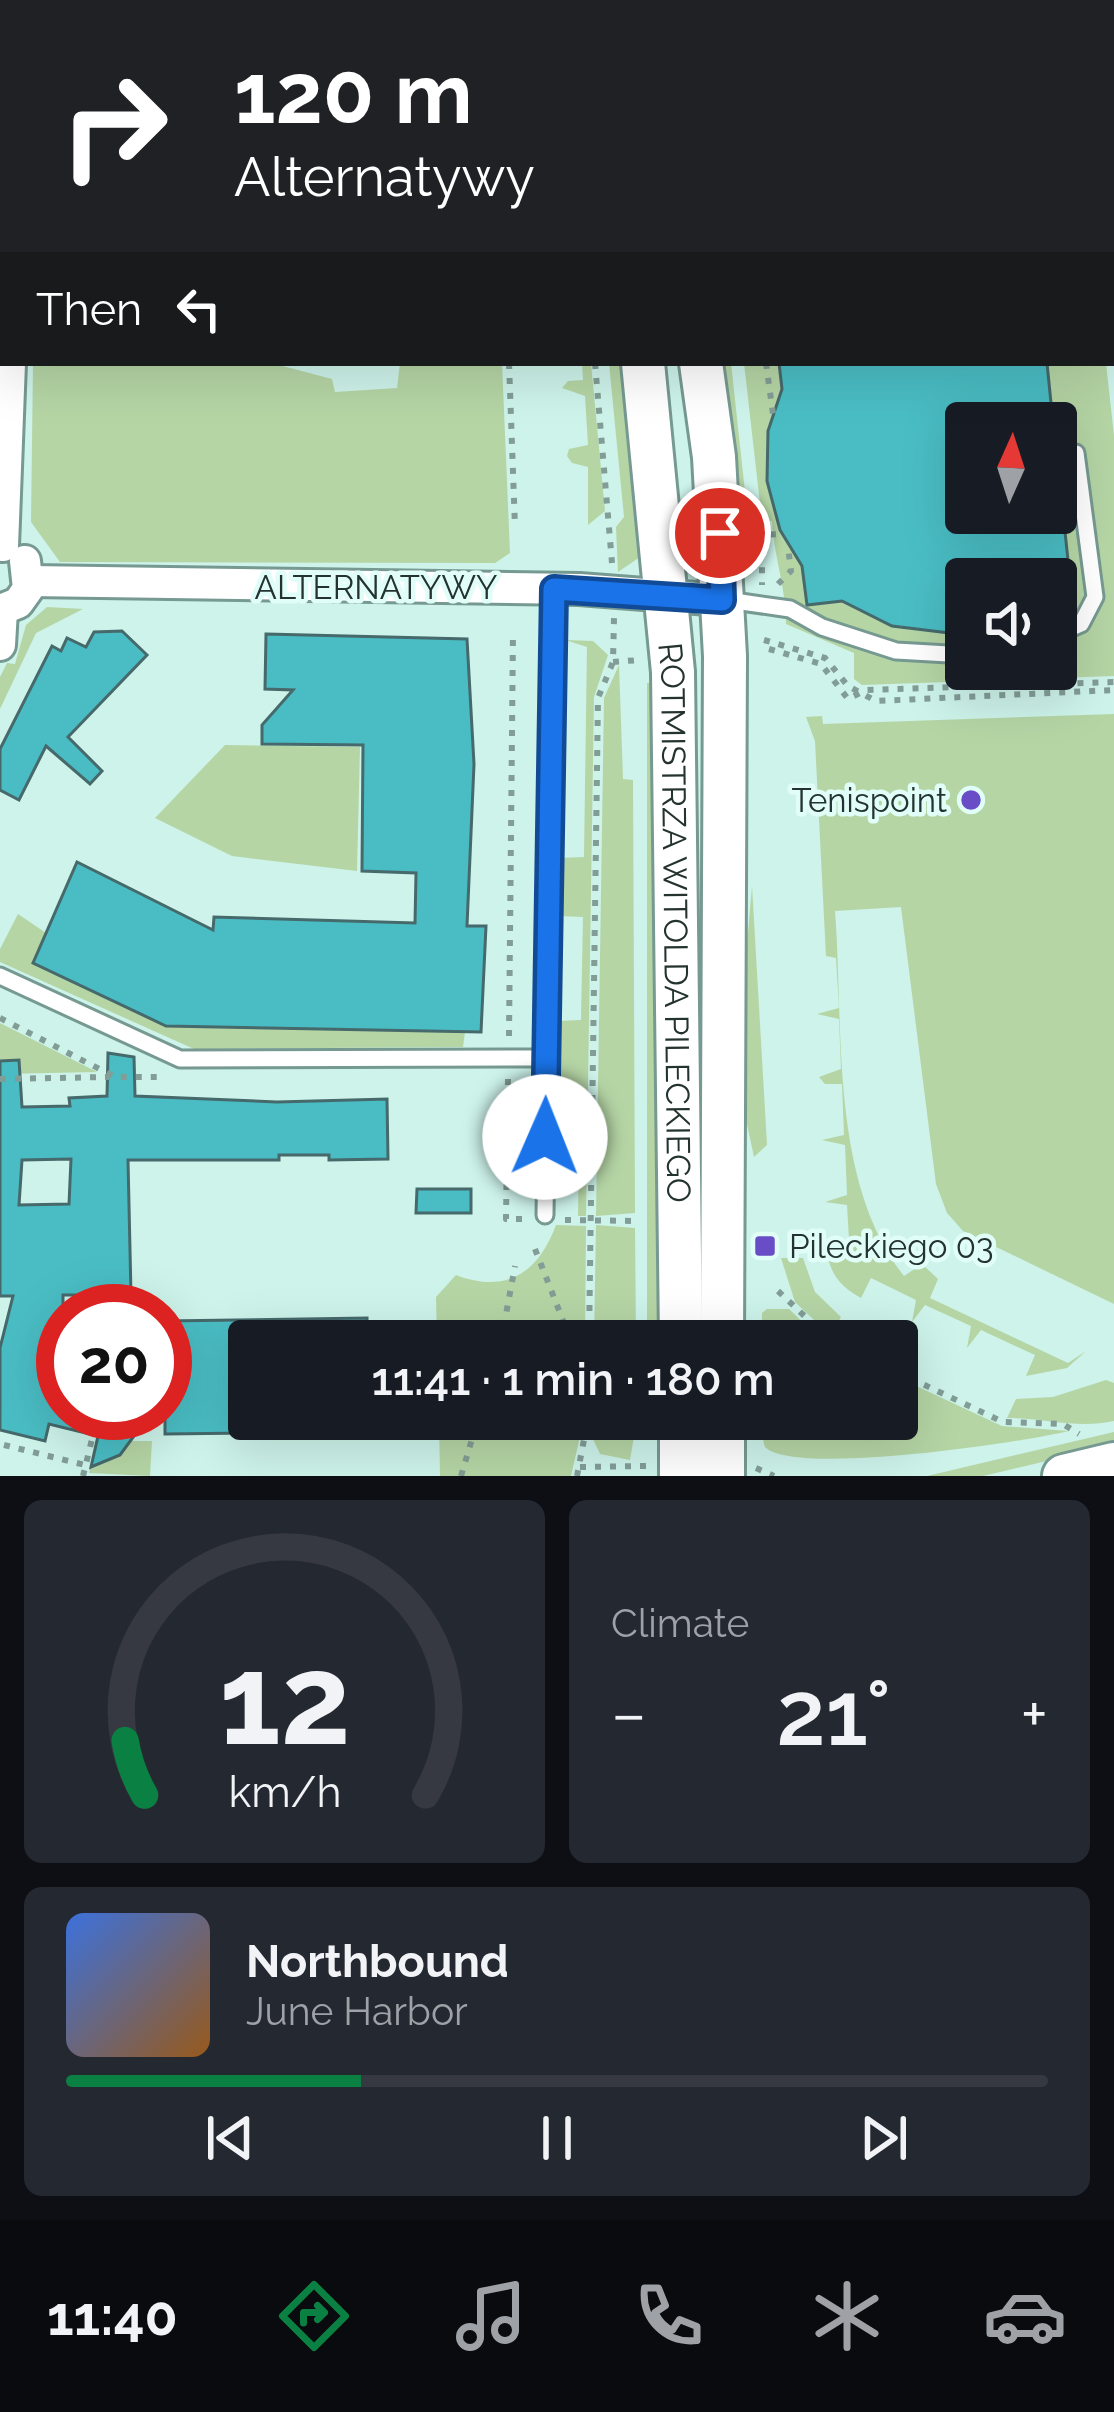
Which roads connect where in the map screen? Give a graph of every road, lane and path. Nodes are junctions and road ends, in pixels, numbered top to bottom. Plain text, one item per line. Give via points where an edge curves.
1 (10, 366) edge
2 (508, 366) edge
3 (595, 366) edge
4 (643, 366) edge
5 (701, 366) edge
6 (766, 366) edge
7 (772, 414) dead end
8 (1077, 462) edge
9 (515, 527) dead end
10 (782, 534) dead end
11 (754, 536) dead end
12 (1, 546) edge
13 (788, 547) dead end
14 (756, 555) dead end
15 (613, 573) dead end
16 (30, 581) junction
17 (778, 584) dead end
18 (554, 589) junction
19 (669, 595) junction
20 (742, 595) junction
21 (613, 604) dead end
22 (1, 610) edge
23 (1077, 626) edge
24 (513, 632) dead end
25 (764, 640) dead end
26 (0, 645) edge
27 (769, 649) dead end
28 (945, 656) edge
29 (1114, 686) edge
30 (858, 693) junction
31 (0, 976) edge
32 (509, 1058) junction
33 (547, 1058) junction
34 (115, 1077) dead end
35 (0, 1079) edge
36 (544, 1215) dead end
37 (591, 1221) junction
38 (640, 1221) dead end
39 (535, 1249) dead end
40 (515, 1266) dead end
41 (778, 1291) dead end
42 (505, 1320) edge
43 (564, 1320) edge
44 (589, 1320) edge
45 (681, 1320) edge
46 (722, 1320) edge
47 (809, 1320) edge
48 (918, 1382) edge
49 (1079, 1434) dead end
50 (92, 1440) edge
51 (472, 1440) edge
52 (584, 1440) edge
53 (678, 1440) edge
54 (723, 1440) edge
55 (4, 1445) dead end
56 (1114, 1464) edge
57 (85, 1465) junction
58 (674, 1471) edge
59 (579, 1472) edge
60 (82, 1476) edge
61 (461, 1476) edge
62 (723, 1476) edge
63 (1064, 1476) edge

1 - 12 street
2 - 9 path
3 - 15 path
4 - 19 main road, ROTMISTRZA WITOLDA PILECKIEGO
5 - 20 main road, ROTMISTRZA WITOLDA PILECKIEGO
6 - 7 path
8 - 23 lane via 1095,597
10 - 11 path
12 - 16 street via 26,562
13 - 17 path via 791,571
14 - 20 path via 762,560
16 - 18 street, ALTERNATYWY
16 - 22 street via 19,603
18 - 19 street, ALTERNATYWY
18 - 33 lane
19 - 20 street, ALTERNATYWY
19 - 45 main road, ROTMISTRZA WITOLDA PILECKIEGO
20 - 28 lane via 880,647
20 - 46 main road, ROTMISTRZA WITOLDA PILECKIEGO via 720,1035
21 - 37 path via 613,662 598,698
22 - 26 street
24 - 32 path
25 - 30 path via 825,658
27 - 30 path via 820,664 848,699
29 - 30 path
31 - 32 lane via 180,1059
32 - 33 lane
32 - 37 path via 506,1219
33 - 36 lane
34 - 35 path
37 - 38 path
37 - 44 path
39 - 43 path
40 - 42 path
41 - 47 path
48 - 49 path via 1004,1422 1063,1424
50 - 57 path
51 - 61 path
52 - 59 path
53 - 58 main road
54 - 62 main road
55 - 57 path
56 - 63 main road
57 - 60 path
58 - 59 path

